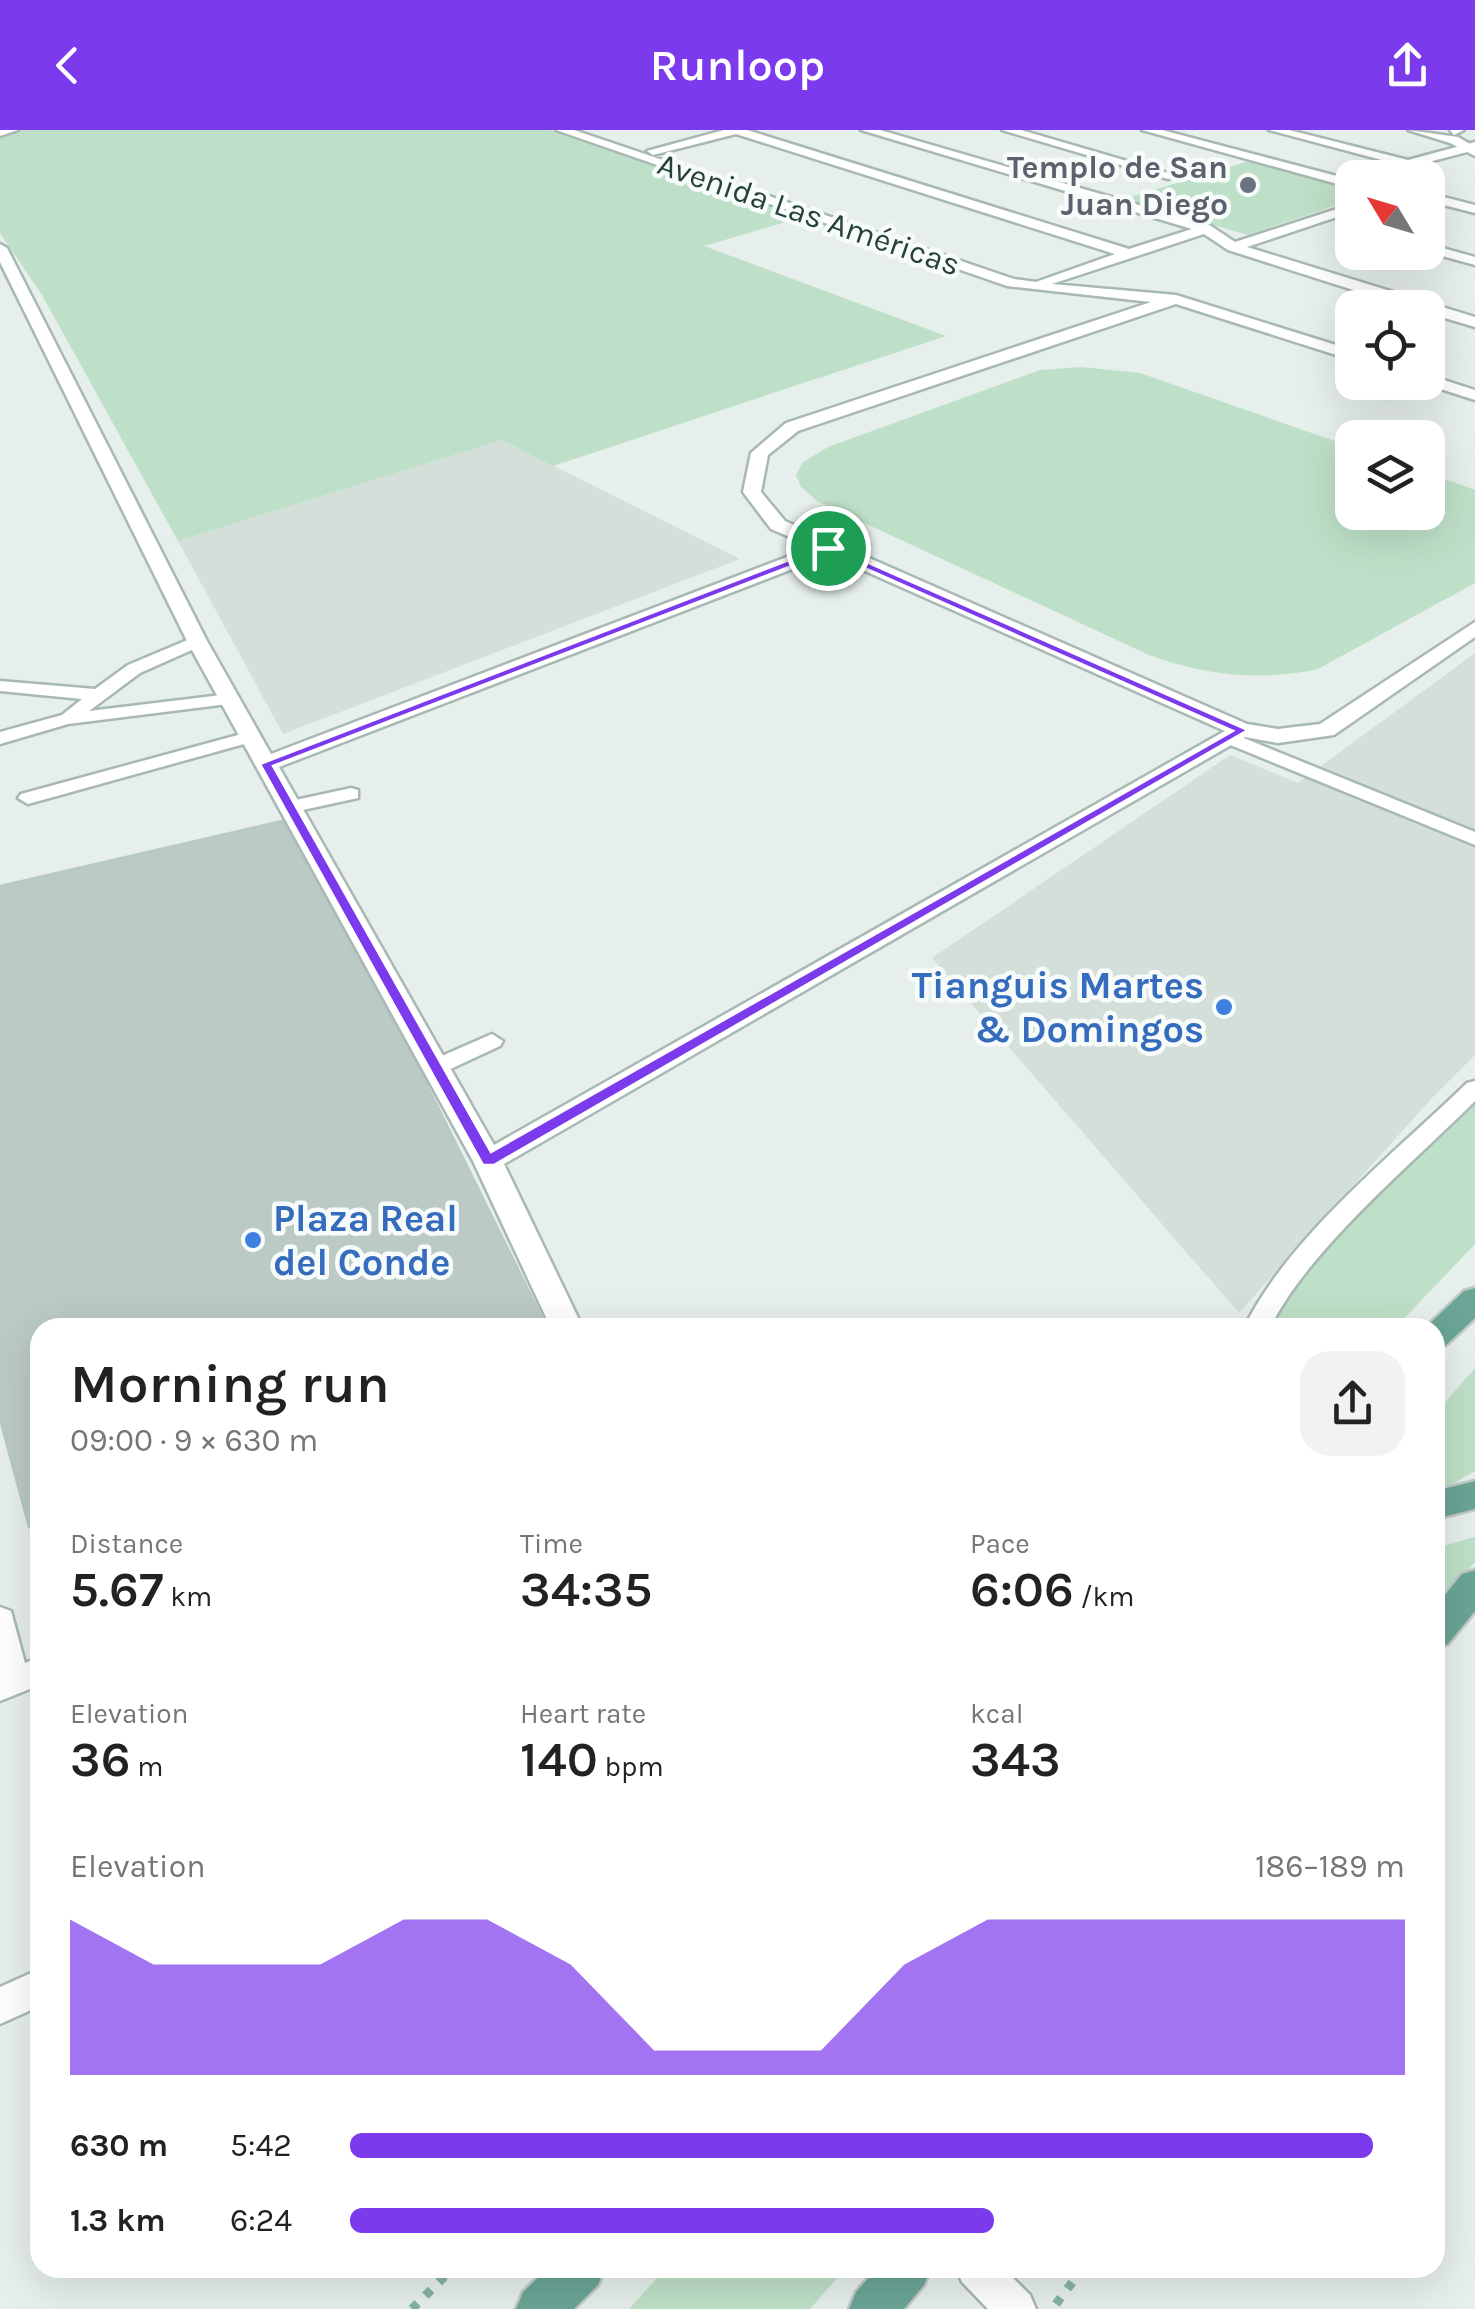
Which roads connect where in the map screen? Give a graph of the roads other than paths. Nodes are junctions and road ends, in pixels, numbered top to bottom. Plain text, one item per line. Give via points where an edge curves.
1 (12, 130) edge
2 (562, 130) edge
3 (594, 130) edge
4 (737, 130) edge
5 (867, 130) edge
6 (1008, 130) edge
7 (1148, 130) edge
8 (1275, 130) edge
9 (1414, 130) edge
10 (1453, 131) edge
11 (0, 132) edge
12 (629, 142) junction
13 (1473, 146) edge
14 (610, 147) junction
15 (653, 150) junction
16 (1243, 155) junction
17 (1395, 160) edge
18 (1419, 160) edge
19 (1207, 166) dead end
20 (1190, 171) dead end
21 (1172, 176) junction
22 (1335, 179) edge
23 (1099, 198) junction
24 (1445, 201) edge
25 (1475, 209) edge
26 (1335, 214) edge
27 (1323, 218) junction
28 (1335, 221) edge
29 (870, 224) junction
30 (850, 230) junction
31 (1206, 230) junction
32 (1233, 248) junction
33 (2, 253) edge
34 (1445, 253) edge
35 (1129, 254) junction
36 (1475, 261) edge
37 (1090, 268) junction
38 (1054, 285) junction
39 (1369, 290) edge
40 (1176, 299) junction
41 (1445, 313) edge
42 (1475, 322) edge
43 (1335, 350) edge
44 (1445, 385) edge
45 (1475, 395) edge
46 (828, 548) junction
47 (1475, 628) edge
48 (197, 641) junction
49 (0, 686) edge
50 (98, 695) junction
51 (230, 699) junction
52 (66, 719) junction
53 (1236, 734) junction
54 (249, 737) junction
55 (0, 738) edge
56 (266, 764) junction
57 (350, 794) dead end
58 (28, 798) dead end
59 (290, 807) junction
60 (1475, 839) edge
61 (492, 1041) dead end
62 (436, 1067) junction
63 (1475, 1088) edge
64 (488, 1161) junction
65 (1475, 1299) edge
66 (563, 1318) edge
67 (1259, 1318) edge
68 (1445, 1328) edge
69 (1475, 1494) edge
70 (1445, 1502) edge
71 (1475, 1586) edge
72 (0, 1620) edge
73 (1445, 1621) edge
74 (18, 1680) edge
75 (30, 1992) edge
76 (0, 2006) edge
77 (571, 2278) edge
78 (899, 2278) edge
79 (986, 2278) edge
80 (540, 2309) edge
81 (873, 2309) edge
82 (1016, 2309) edge

1 - 11 street
2 - 14 street, Avenida Las Américas
3 - 12 street, Avenida Las Américas
4 - 15 street
4 - 35 street
5 - 23 street
6 - 21 street
7 - 16 street
8 - 17 street
9 - 13 street
10 - 13 street
12 - 14 street
12 - 15 street, Avenida Las Américas
13 - 18 street
14 - 30 street, Avenida Las Américas
15 - 29 street, Avenida Las Américas
16 - 19 street
16 - 22 street
20 - 21 street
21 - 23 street
23 - 31 street
24 - 25 street
26 - 27 street
27 - 28 street
27 - 32 street
29 - 30 street
29 - 38 street, Avenida Las Américas
30 - 38 street, Avenida Las Américas via 1026,286
31 - 32 street
31 - 35 street
32 - 39 street
33 - 48 street
34 - 36 street
35 - 37 street
37 - 38 street
37 - 40 street
38 - 40 street, Avenida Las Américas
40 - 43 street, Avenida Las Américas
40 - 46 street via 792,427 760,453 752,492 778,524
41 - 42 street
44 - 45 street
46 - 53 street
46 - 56 street
47 - 53 street via 1326,730
48 - 50 lane via 134,669
48 - 51 street
49 - 50 lane
50 - 52 lane
51 - 52 lane
51 - 54 street
52 - 55 lane
53 - 60 lane
53 - 64 street
54 - 56 street
54 - 58 lane
56 - 59 street
57 - 59 lane
59 - 62 street
61 - 62 lane
62 - 64 street
63 - 67 lane via 1289,1276
64 - 66 street
65 - 68 main road
69 - 70 main road
71 - 73 main road
72 - 74 lane
75 - 76 lane
77 - 80 main road
78 - 81 main road
79 - 82 lane

